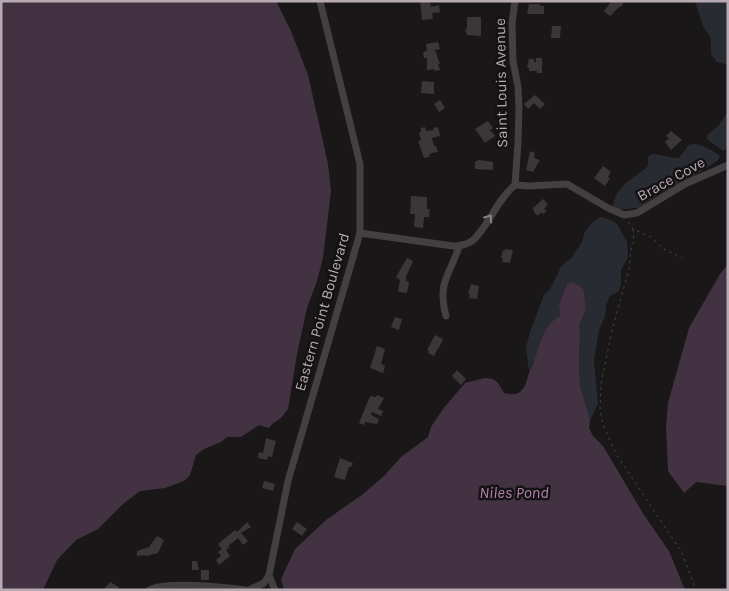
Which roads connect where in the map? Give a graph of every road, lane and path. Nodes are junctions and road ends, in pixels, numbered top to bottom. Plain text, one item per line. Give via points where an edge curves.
1 (320, 1) edge
2 (515, 1) edge
3 (728, 165) edge
4 (514, 185) junction
5 (624, 215) junction
6 (633, 229) junction
7 (360, 233) junction
8 (459, 246) junction
9 (682, 258) dead end
10 (446, 316) dead end
11 (269, 575) junction
12 (149, 590) edge
13 (247, 590) edge
14 (275, 590) edge
15 (696, 590) edge

1 - 7 street, Eastern Point Boulevard via 360,164
2 - 4 street, Saint Louis Avenue via 512,23 513,61 518,87 518,143
3 - 5 street, Brace Cove via 685,184 637,213
4 - 5 street, Brace Cove via 567,184
8 -> 4 street via 472,240
5 - 6 path
6 - 9 path
6 - 15 path via 634,242 601,384 600,411 616,454 680,551
7 - 8 street
7 - 11 street, Eastern Point Boulevard via 292,466
8 - 10 street via 443,287
11 - 13 street via 264,583
11 - 14 street
12 - 13 street via 155,587 221,586

